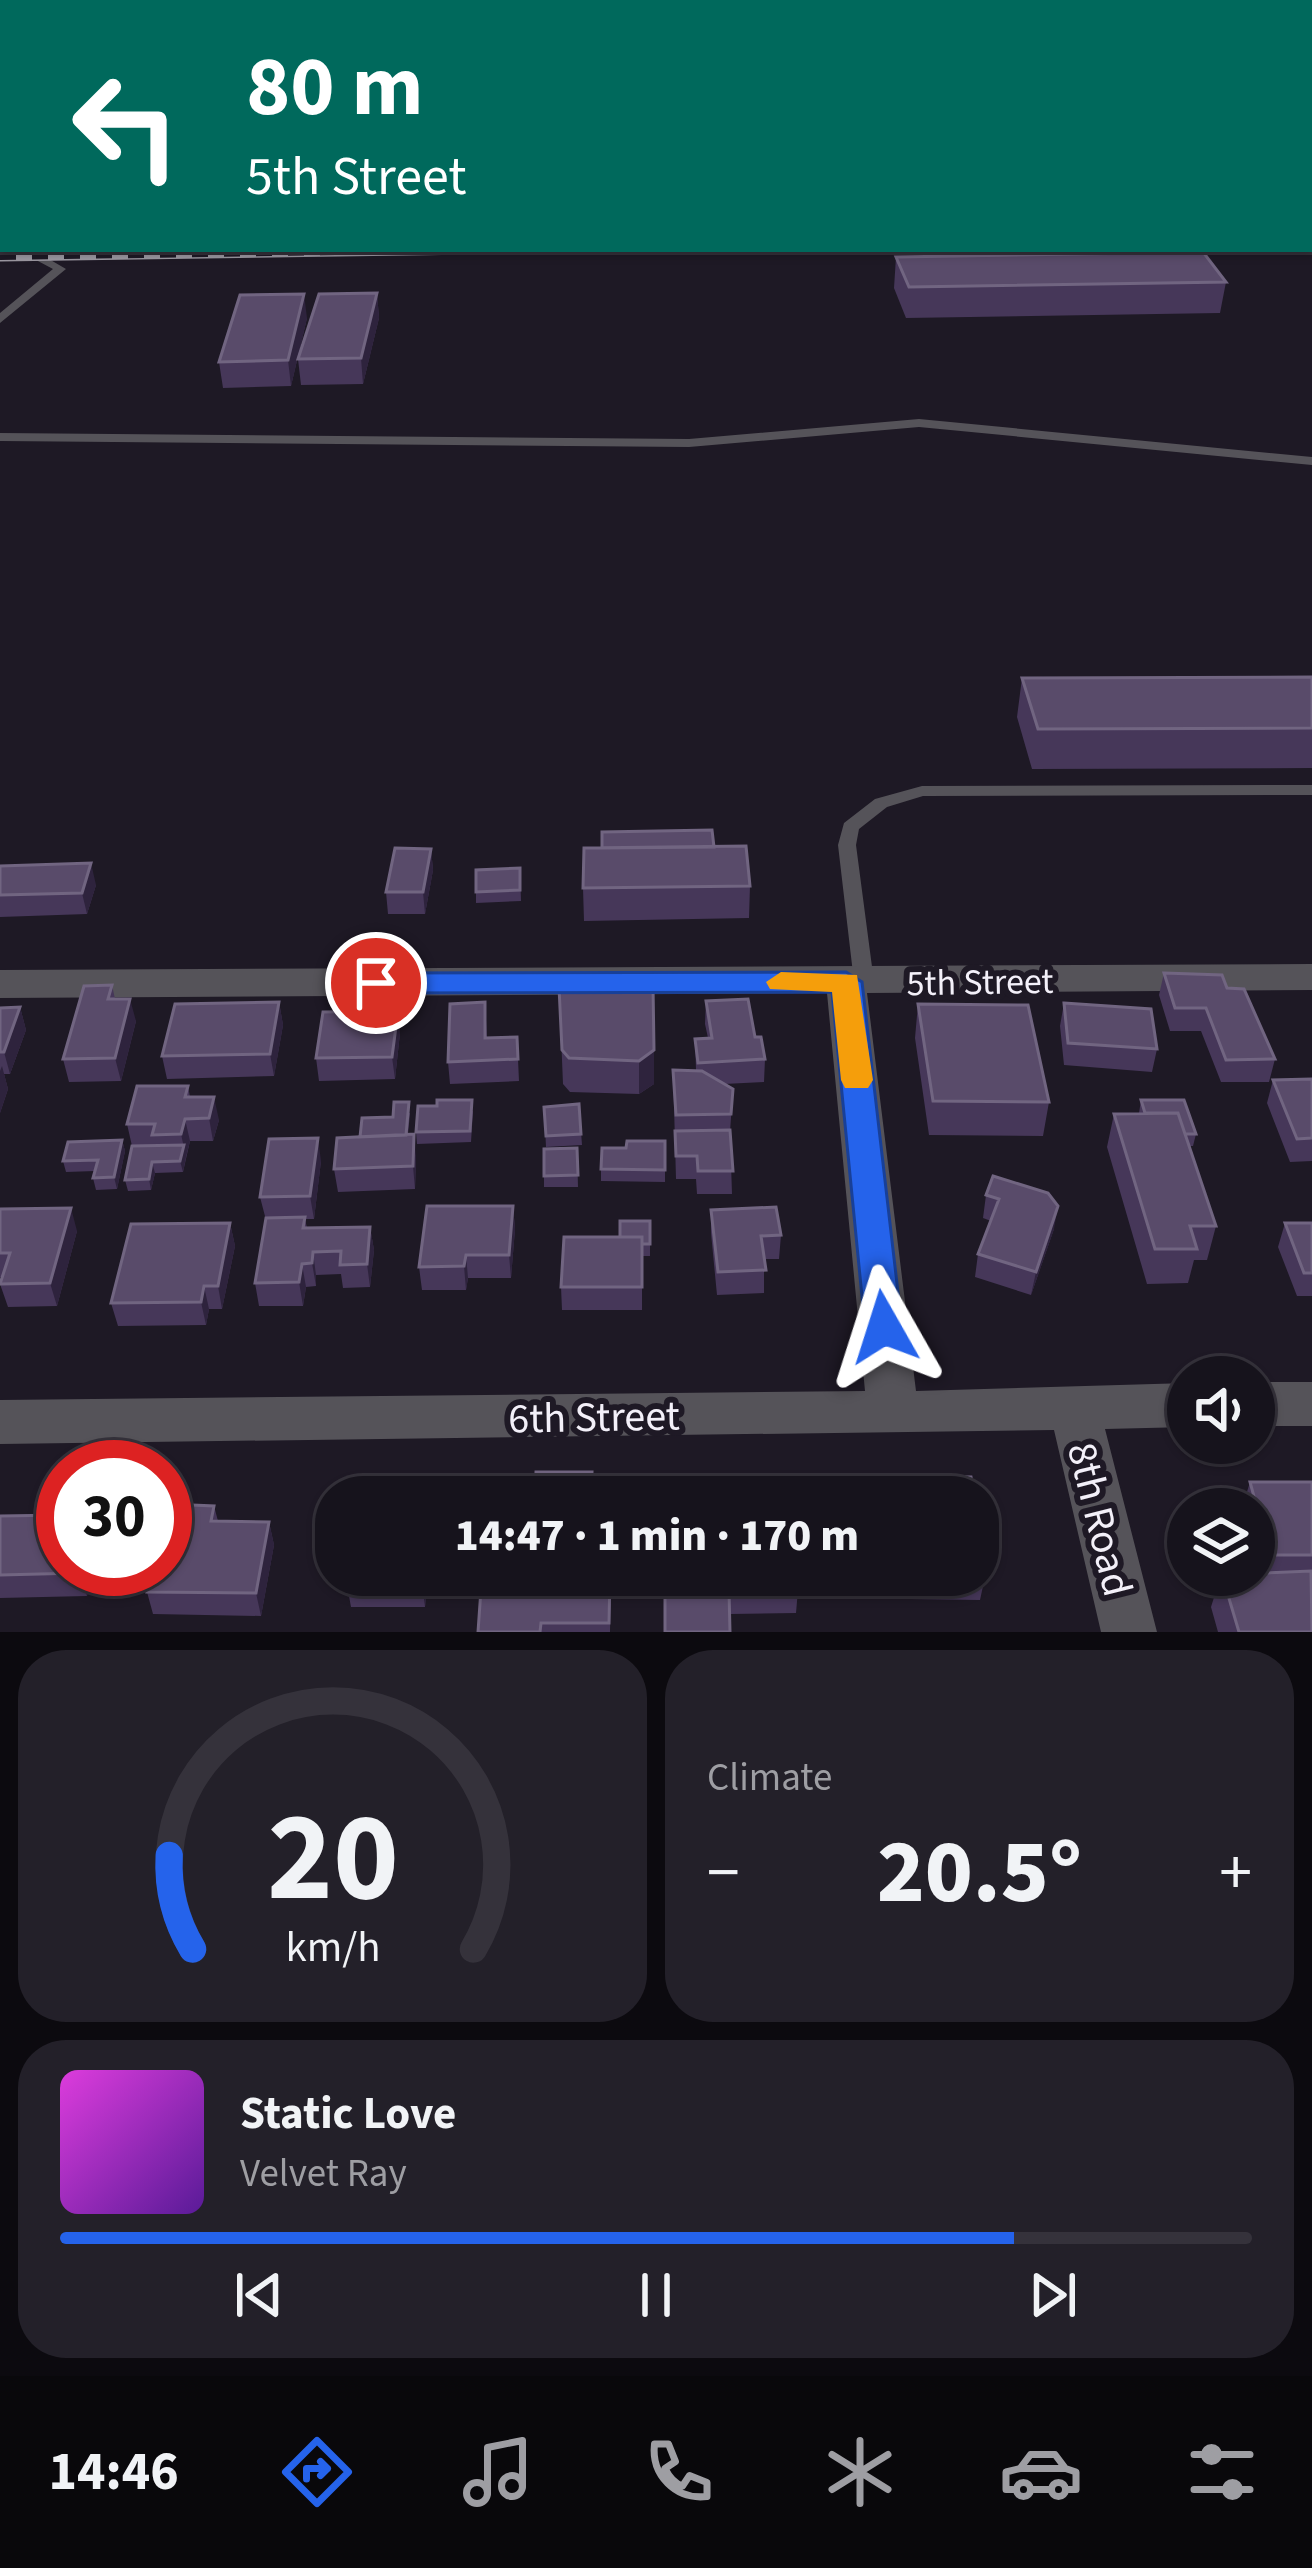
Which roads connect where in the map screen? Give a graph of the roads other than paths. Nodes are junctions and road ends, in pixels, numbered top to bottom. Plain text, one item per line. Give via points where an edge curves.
1 (0, 255) edge
2 (0, 319) edge
3 (0, 437) edge
4 (1312, 461) edge
5 (1312, 790) edge
6 (1312, 977) edge
7 (855, 982) junction
8 (0, 984) edge
9 (1275, 1404) edge
10 (1312, 1404) edge
11 (1167, 1405) edge
12 (1074, 1406) junction
13 (893, 1413) junction
14 (0, 1422) edge
15 (1129, 1632) edge

1 - 2 lane via 38,257 60,269
3 - 4 lane via 713,442 919,423
5 - 7 lane via 922,791 881,803 850,827 847,845
6 - 7 street, 5th Street
7 - 8 street, 5th Street
7 - 13 street
9 - 10 street
11 - 12 street, 6th Street
12 - 13 street, 6th Street
12 - 15 street, 8th Road
13 - 14 street, 6th Street

